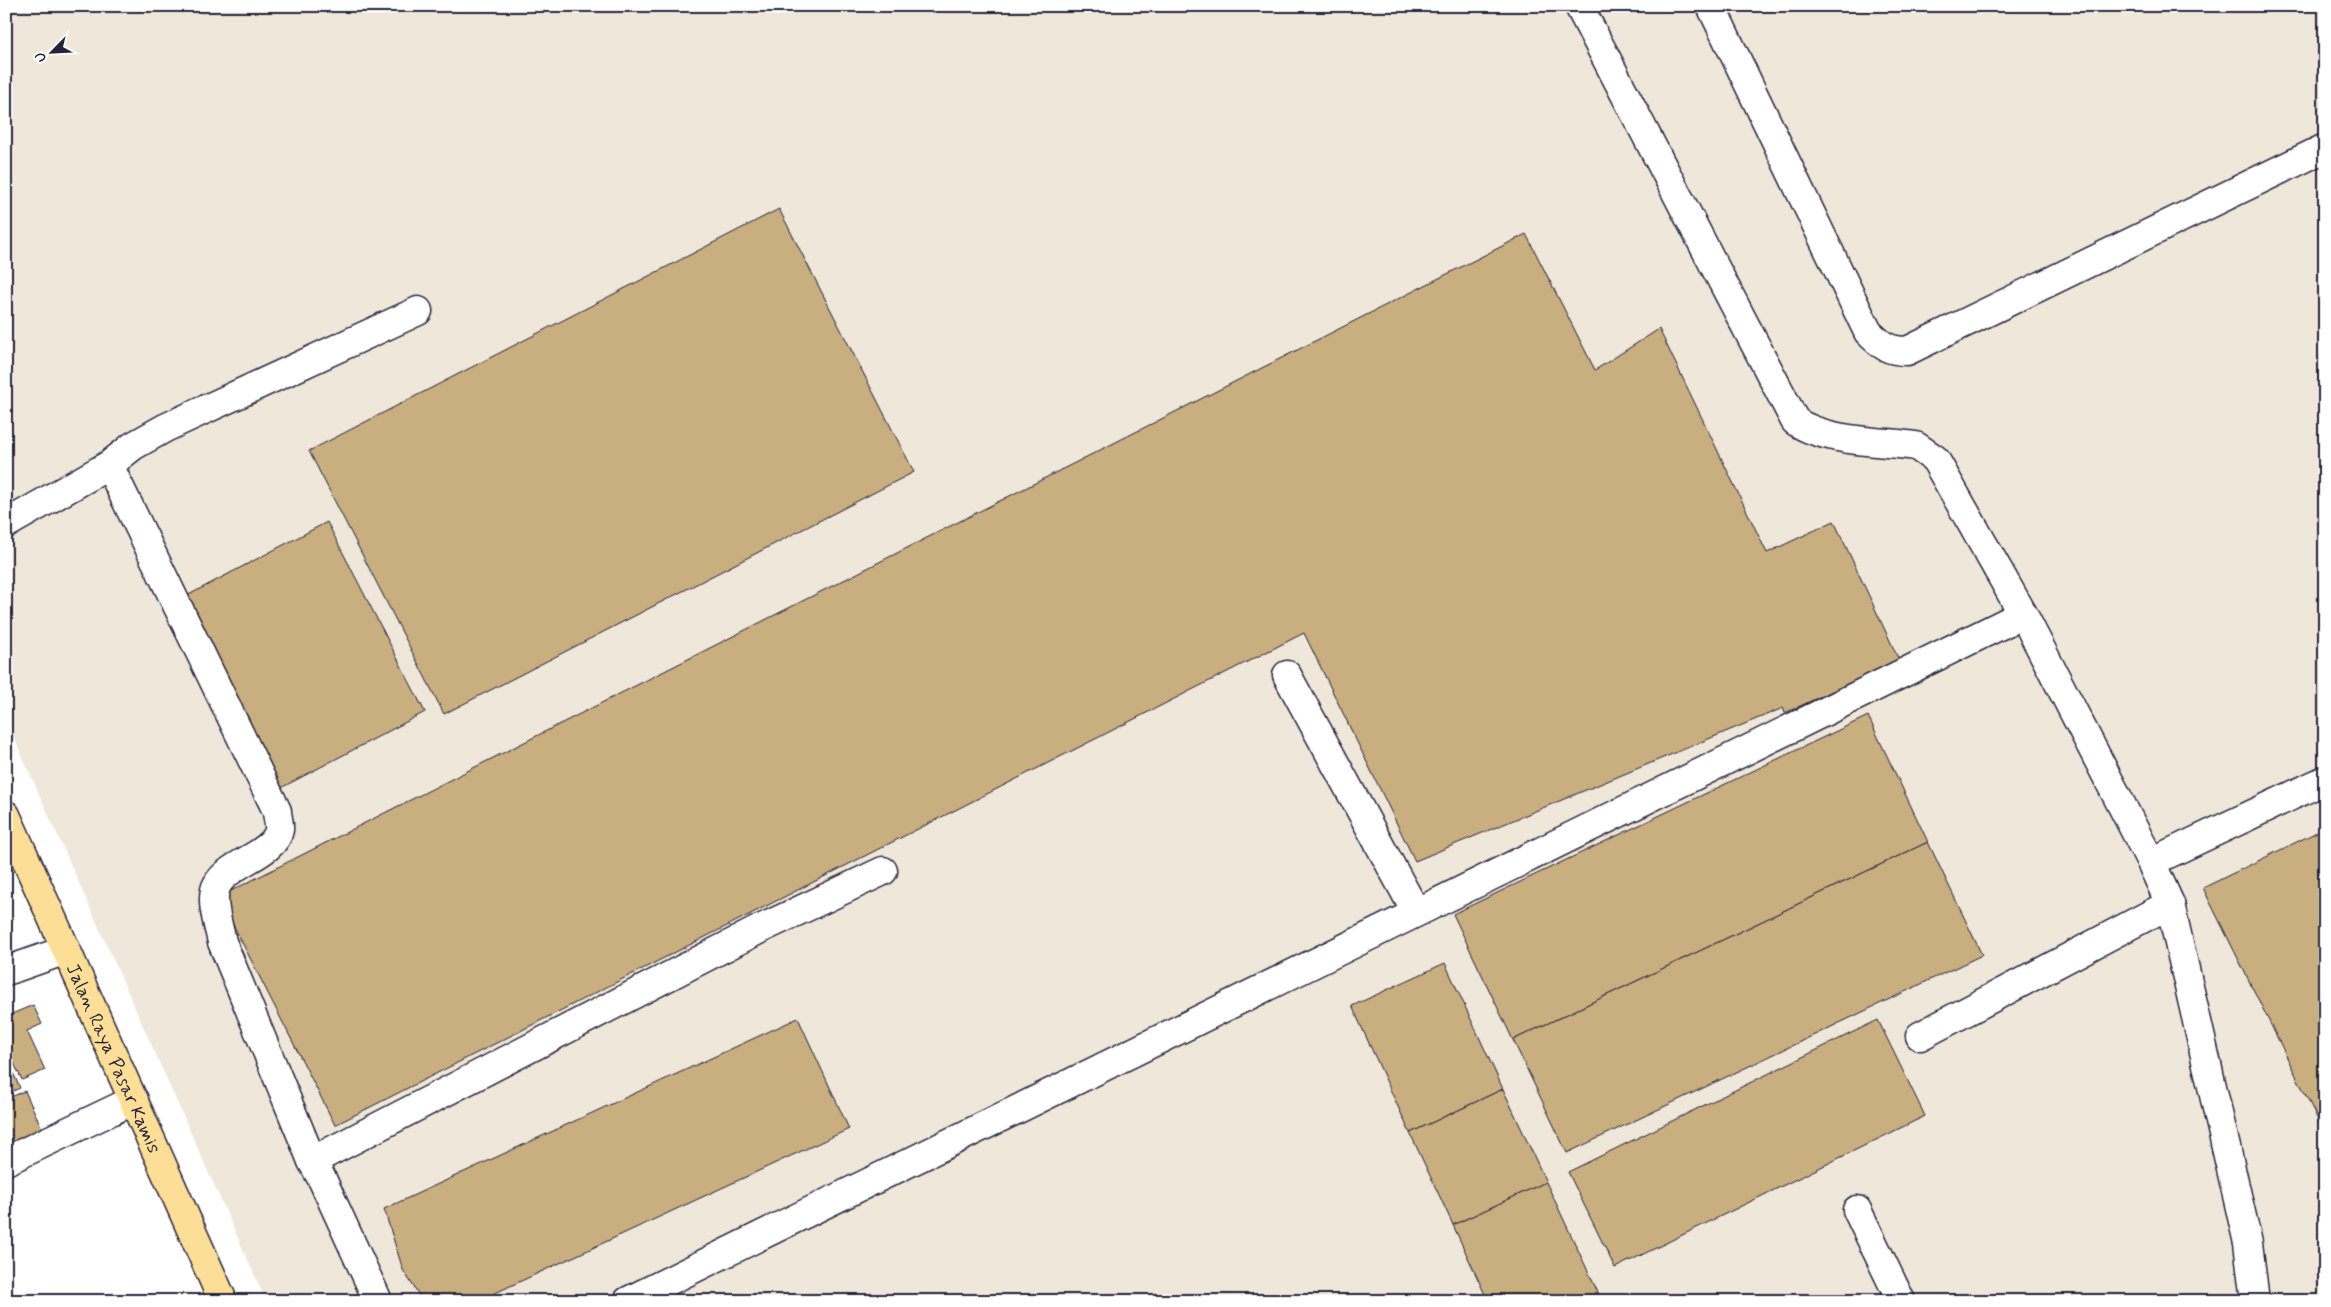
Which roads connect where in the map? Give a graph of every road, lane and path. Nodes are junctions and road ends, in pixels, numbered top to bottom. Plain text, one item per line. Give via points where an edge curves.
1 (1578, 6) edge
2 (1711, 6) edge
3 (2325, 148) edge
4 (418, 311) dead end
5 (110, 465) junction
6 (6, 524) edge
7 (2023, 614) junction
8 (1288, 675) dead end
9 (2325, 780) edge
10 (6, 815) edge
11 (2151, 862) junction
12 (884, 870) dead end
13 (2170, 904) junction
14 (1416, 912) junction
15 (66, 950) junction
16 (6, 971) edge
17 (1920, 1036) dead end
18 (134, 1100) junction
19 (6, 1161) edge
20 (312, 1161) junction
21 (1857, 1210) dead end
22 (223, 1301) edge
23 (378, 1301) edge
24 (628, 1301) edge
25 (1901, 1301) edge
26 (2255, 1301) edge

1 - 7 street via 1795,421 1830,435 1916,446 1926,451 1935,459
2 - 3 street via 1868,332 1881,346 1893,351 1906,351
4 - 5 street via 165,428 133,446
5 - 6 street
5 - 20 street via 277,811 279,830 274,842 230,871 216,886 214,908 222,942
7 - 11 street
7 - 14 street
8 - 14 street
9 - 11 street
10 - 15 main road, Jalan Raya Pasar Kamis
11 - 13 street
12 - 20 street via 760,929
13 - 17 street
13 - 26 street via 2248,1243
14 - 24 street
15 - 16 street
15 - 18 main road, Jalan Raya Pasar Kamis
18 - 19 street
18 - 22 main road, Jalan Raya Pasar Kamis
20 - 23 street
21 - 25 street

